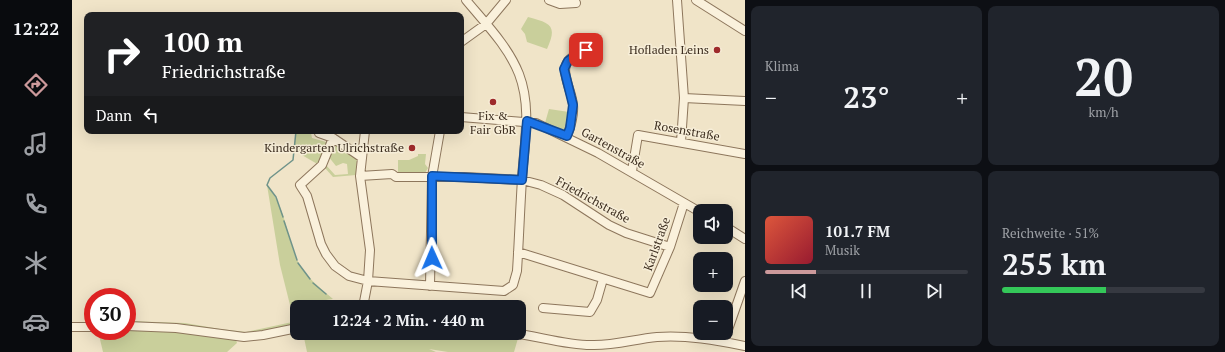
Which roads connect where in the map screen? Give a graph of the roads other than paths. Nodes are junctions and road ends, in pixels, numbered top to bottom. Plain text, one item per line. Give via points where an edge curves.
1 (466, 0) edge
2 (506, 0) edge
3 (549, 0) edge
4 (677, 0) edge
5 (696, 0) edge
6 (576, 1) edge
7 (486, 24) junction
8 (745, 31) edge
9 (464, 40) edge
10 (576, 55) dead end
11 (684, 98) junction
12 (745, 101) edge
13 (464, 117) edge
14 (527, 121) junction
15 (322, 134) edge
16 (365, 134) edge
17 (439, 134) edge
18 (567, 136) junction
19 (333, 138) junction
20 (681, 142) junction
21 (745, 154) edge
22 (361, 157) junction
23 (632, 171) junction
24 (360, 176) junction
25 (432, 176) junction
26 (522, 180) junction
27 (684, 203) junction
28 (693, 208) edge
29 (733, 232) edge
30 (745, 239) edge
31 (670, 246) junction
32 (518, 252) junction
33 (602, 279) junction
34 (368, 281) junction
35 (745, 281) edge
36 (430, 286) junction
37 (364, 300) edge
38 (543, 308) dead end
39 (136, 326) edge
40 (72, 327) edge
41 (84, 327) edge
42 (290, 329) edge
43 (526, 335) edge
44 (724, 342) junction
45 (744, 348) edge
46 (602, 349) edge

1 - 7 street
2 - 7 street
3 - 6 street via 565,5
4 - 11 street
5 - 8 street
7 - 9 street
7 - 14 street via 509,54 519,74 527,106
10 - 18 street via 568,61 564,69 573,105
11 - 12 street
11 - 20 street
13 - 14 street, Gartenstraße
14 - 18 street, Gartenstraße
14 - 26 street
15 - 19 street
16 - 22 street
17 - 25 street
18 - 23 street, Gartenstraße
19 - 22 street
19 - 34 street via 322,165 301,184 300,188 307,196 321,244 330,260 349,276
20 - 21 street, Rosenstraße
20 - 23 street, Rosenstraße via 638,135
22 - 24 street
23 - 27 street, Gartenstraße
24 - 25 street, Friedrichstraße
24 - 34 street via 370,250
25 - 26 street, Friedrichstraße
25 - 36 street
26 - 31 street, Friedrichstraße via 563,195 626,233
26 - 32 street
27 - 28 street, Gartenstraße
27 - 31 street, Karlstraße
29 - 30 street
31 - 33 street, Karlstraße via 650,293
32 - 33 street
32 - 36 street via 513,285 504,291
33 - 38 street via 597,300 590,312
34 - 36 street
34 - 37 street
35 - 44 street
39 - 42 street via 176,328 244,337
40 - 41 street
43 - 46 street
44 - 45 street
44 - 46 street via 659,337

